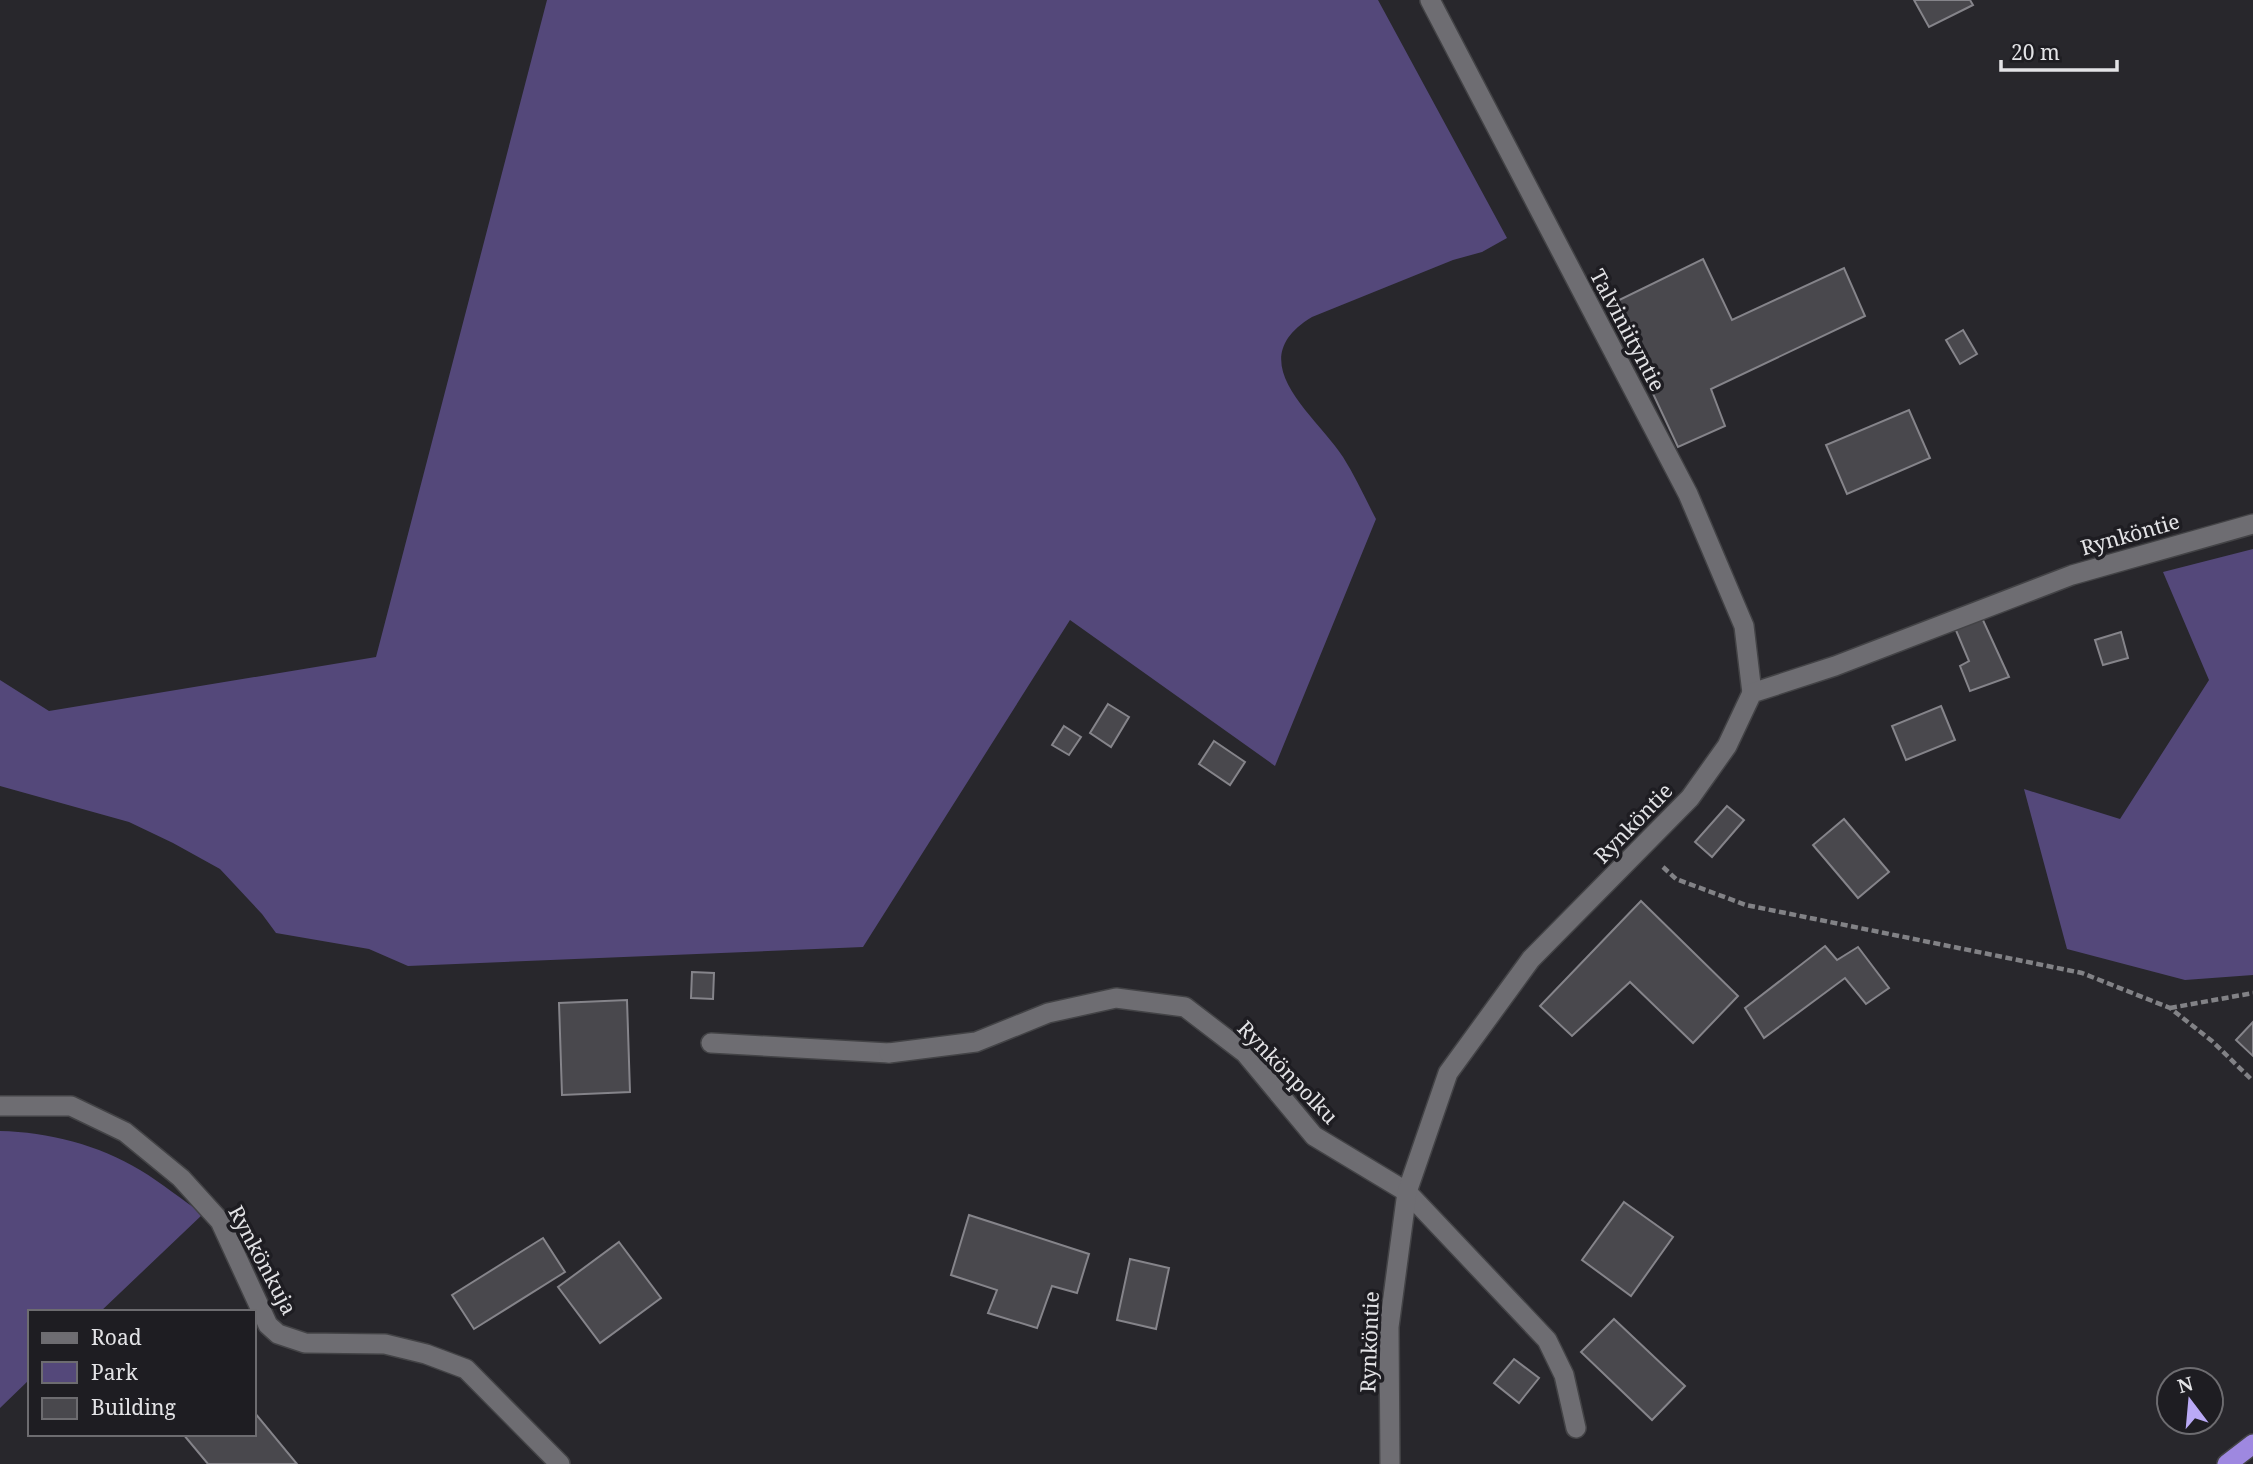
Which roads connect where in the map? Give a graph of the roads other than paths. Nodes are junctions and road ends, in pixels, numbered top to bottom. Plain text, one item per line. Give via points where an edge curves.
1 (1430, 0) edge
2 (2253, 524) edge
3 (1752, 693) junction
4 (711, 1043) dead end
5 (0, 1106) edge
6 (1406, 1192) junction
7 (1576, 1428) dead end
8 (2253, 1444) edge
9 (560, 1464) edge
10 (1391, 1464) edge
11 (2227, 1464) edge

1 - 3 street, Talviniityntie via 1688,494 1744,626
2 - 3 street, Rynköntie via 2072,575
3 - 6 street, Rynköntie via 1727,747 1690,799 1531,959 1448,1073
4 - 6 street, Rynkönpolku via 888,1053 976,1042 1048,1013 1116,998 1185,1007 1245,1053 1314,1136
5 - 9 street, Rynkönkuja via 71,1107 125,1132 181,1178 220,1221 268,1325 278,1334 304,1343 385,1344 466,1369
6 - 7 street, Rynkönpolku via 1547,1340 1564,1375
6 - 10 street, Rynköntie via 1389,1327
8 - 11 highway

